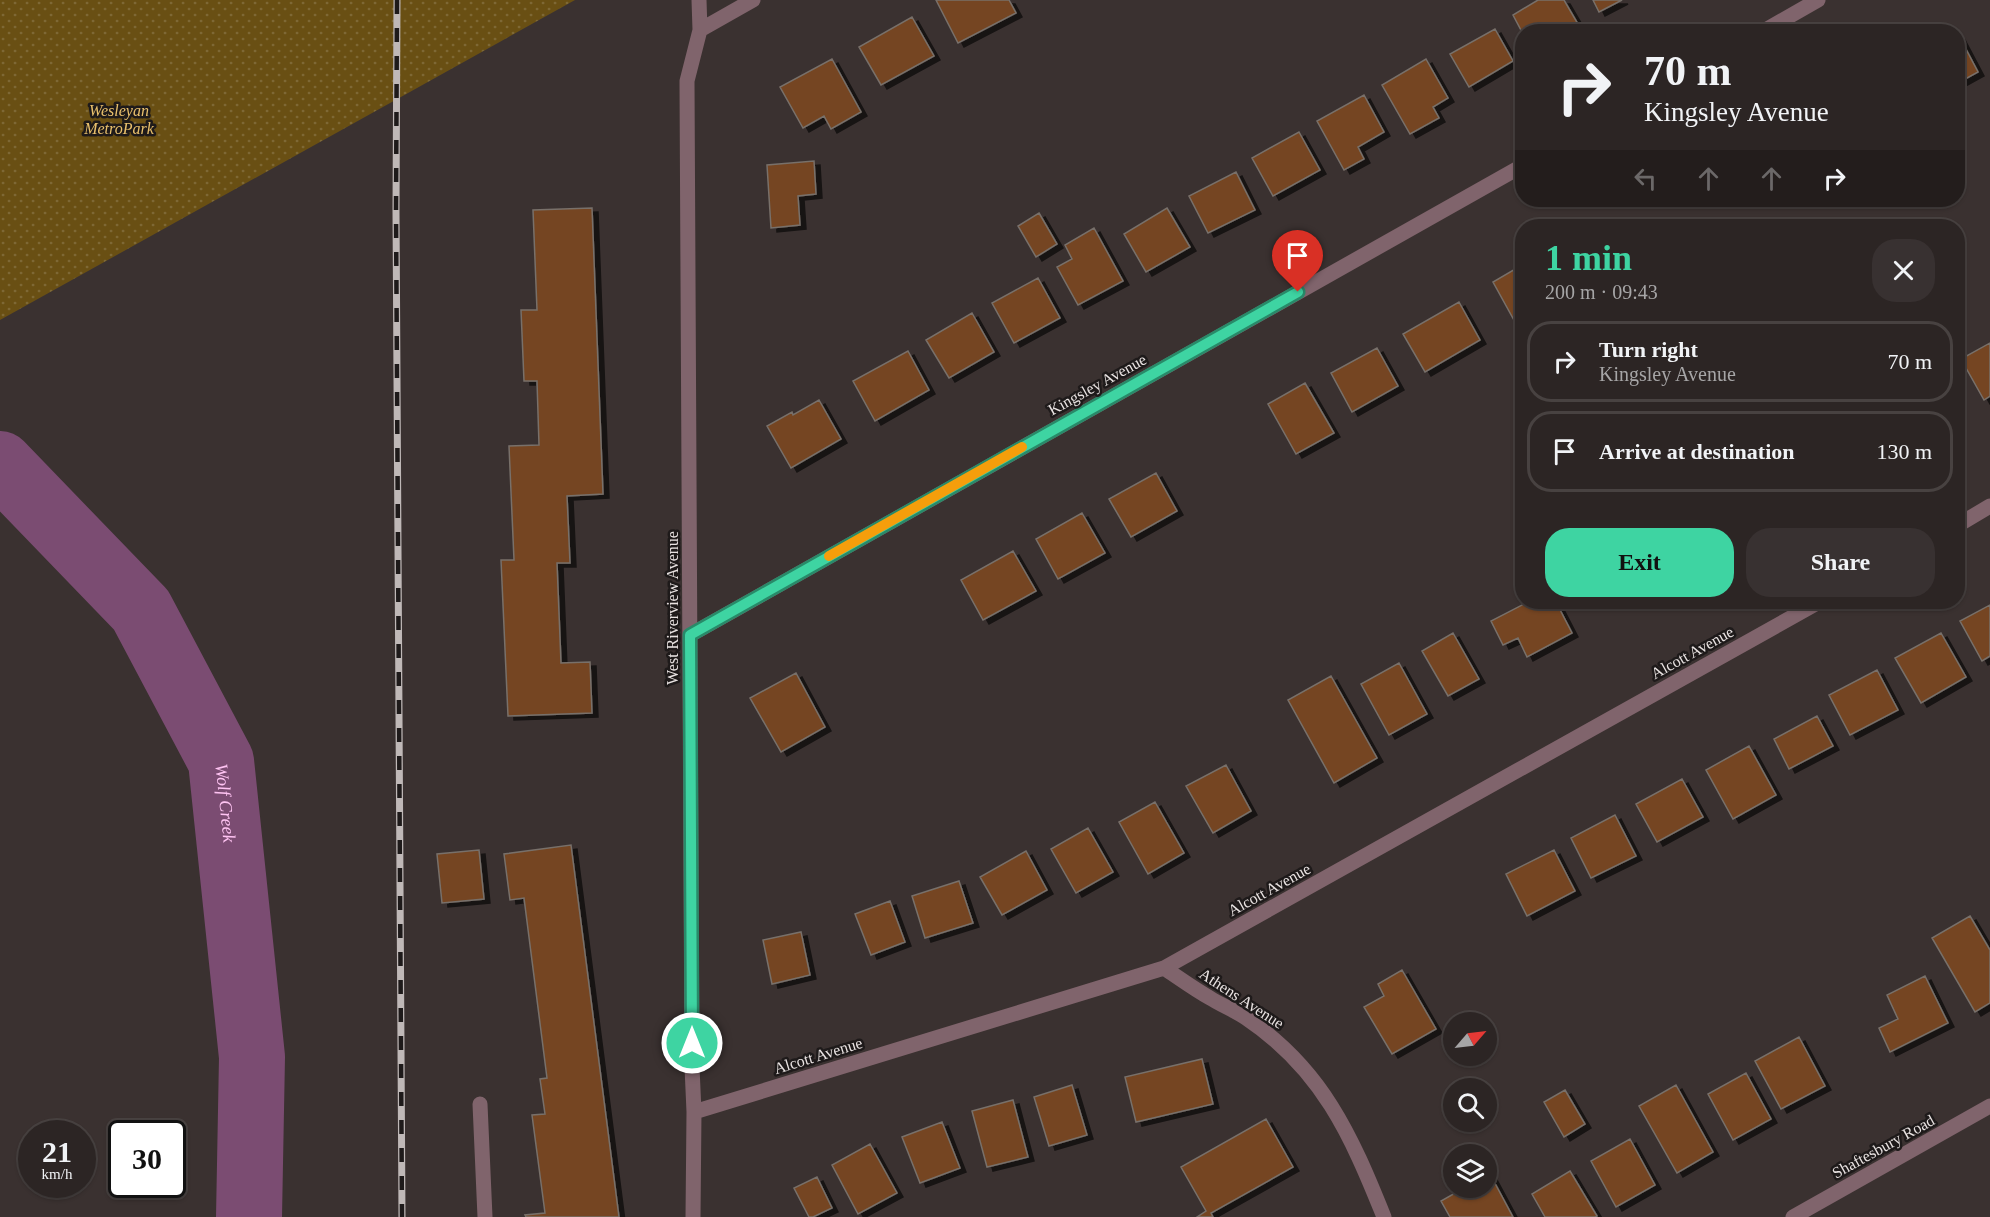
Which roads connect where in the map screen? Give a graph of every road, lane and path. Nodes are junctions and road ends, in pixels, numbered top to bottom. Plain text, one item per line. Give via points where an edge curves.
1 (699, 0) edge
2 (753, 0) edge
3 (1818, 0) edge
4 (1776, 24) edge
5 (700, 30) junction
6 (1515, 170) edge
7 (1990, 506) edge
8 (1965, 521) edge
9 (1807, 609) edge
10 (690, 635) junction
11 (1164, 968) junction
12 (480, 1104) dead end
13 (1990, 1106) edge
14 (694, 1112) junction
15 (485, 1217) edge
16 (693, 1217) edge
17 (1384, 1217) edge
18 (1793, 1217) edge

1 - 5 street, West Riverview Avenue
2 - 5 street
3 - 4 street
5 - 10 street, West Riverview Avenue via 687,81
6 - 10 street, Kingsley Avenue
7 - 8 street
9 - 11 street, Alcott Avenue
10 - 14 street, West Riverview Avenue
11 - 14 street, Alcott Avenue
11 - 17 street, Athens Avenue via 1245,1017 1282,1046 1308,1074 1332,1104 1359,1155
12 - 15 street
13 - 18 street, Shaftesbury Road
14 - 16 street, West Riverview Avenue

